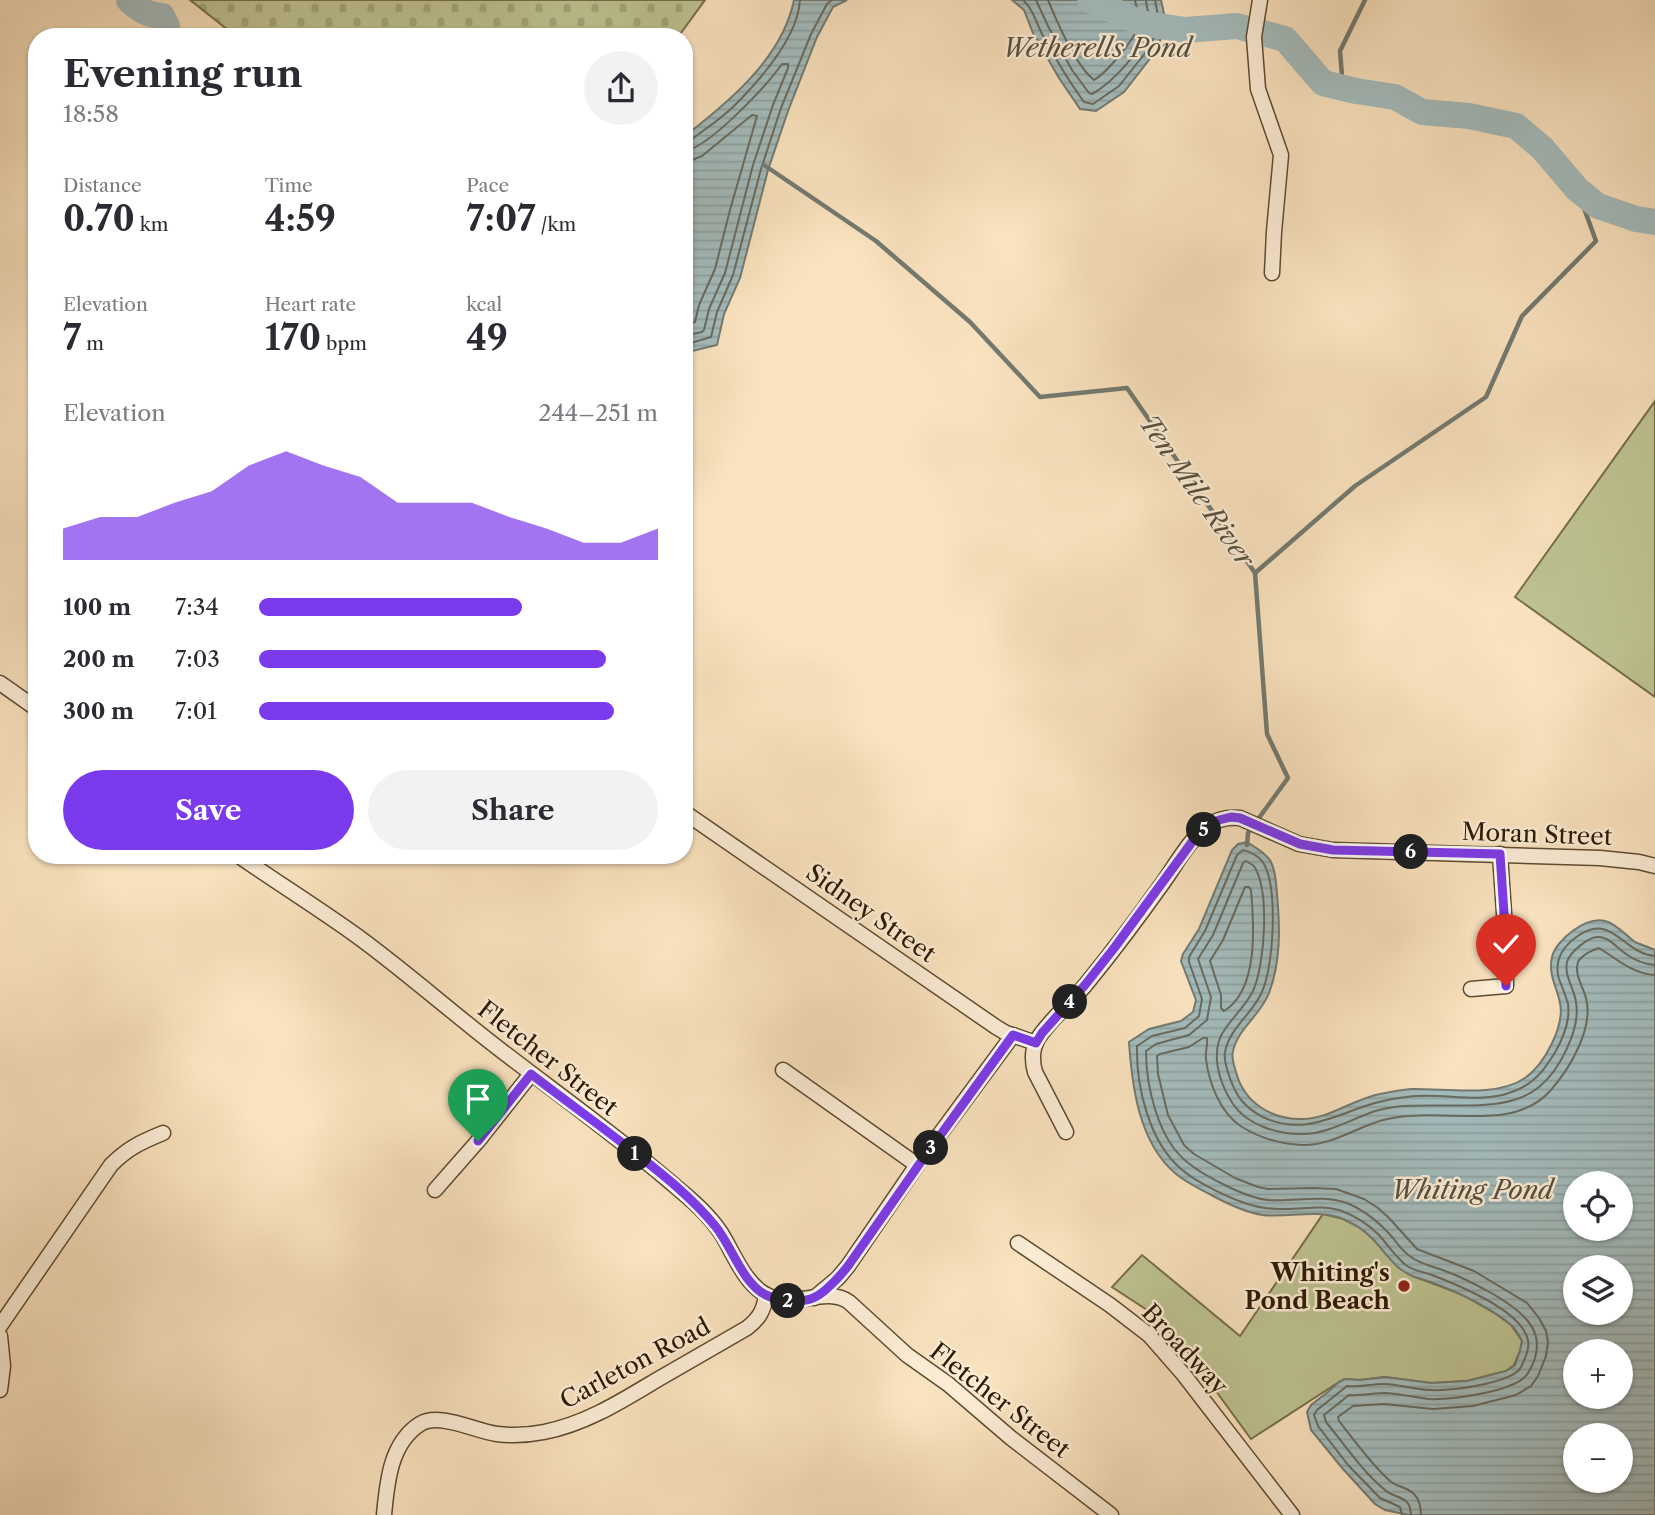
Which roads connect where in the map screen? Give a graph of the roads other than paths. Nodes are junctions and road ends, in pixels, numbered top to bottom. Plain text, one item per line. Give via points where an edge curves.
1 (1260, 0) edge
2 (1272, 273) dead end
3 (0, 683) edge
4 (28, 703) edge
5 (693, 818) edge
6 (1500, 854) junction
7 (251, 864) edge
8 (1655, 866) edge
9 (1471, 989) dead end
10 (1013, 1035) junction
11 (1036, 1043) junction
12 (783, 1070) dead end
13 (531, 1074) junction
14 (1066, 1132) dead end
15 (163, 1133) dead end
16 (918, 1166) junction
17 (435, 1190) dead end
18 (1018, 1242) dead end
19 (766, 1295) junction
20 (814, 1298) junction
21 (0, 1326) edge
22 (0, 1336) edge
23 (0, 1390) edge
24 (384, 1515) edge
25 (1111, 1515) edge
26 (1292, 1515) edge

1 - 2 street via 1255,32 1258,89 1280,155
3 - 4 street
5 - 10 street, Sidney Street
6 - 8 street, Moran Street via 1600,858
6 - 9 street via 1506,986
6 - 11 street, Moran Street via 1333,850 1300,844 1231,817 1219,820 1192,842 1115,947
7 - 13 street, Fletcher Street via 358,937
10 - 11 street, Sidney Street
10 - 16 street
11 - 14 street via 1035,1072
12 - 16 street
13 - 17 street
13 - 19 street, Fletcher Street via 700,1207 748,1279
15 - 21 street via 138,1143 111,1165
16 - 20 street via 848,1266
18 - 26 street, Broadway via 1149,1335
19 - 20 street, Fletcher Street via 789,1301
19 - 24 street, Carleton Road via 761,1314 747,1328 622,1401 564,1427 500,1435 437,1419 422,1423 397,1450
20 - 25 street, Fletcher Street via 833,1295 849,1302 907,1355
22 - 23 street

